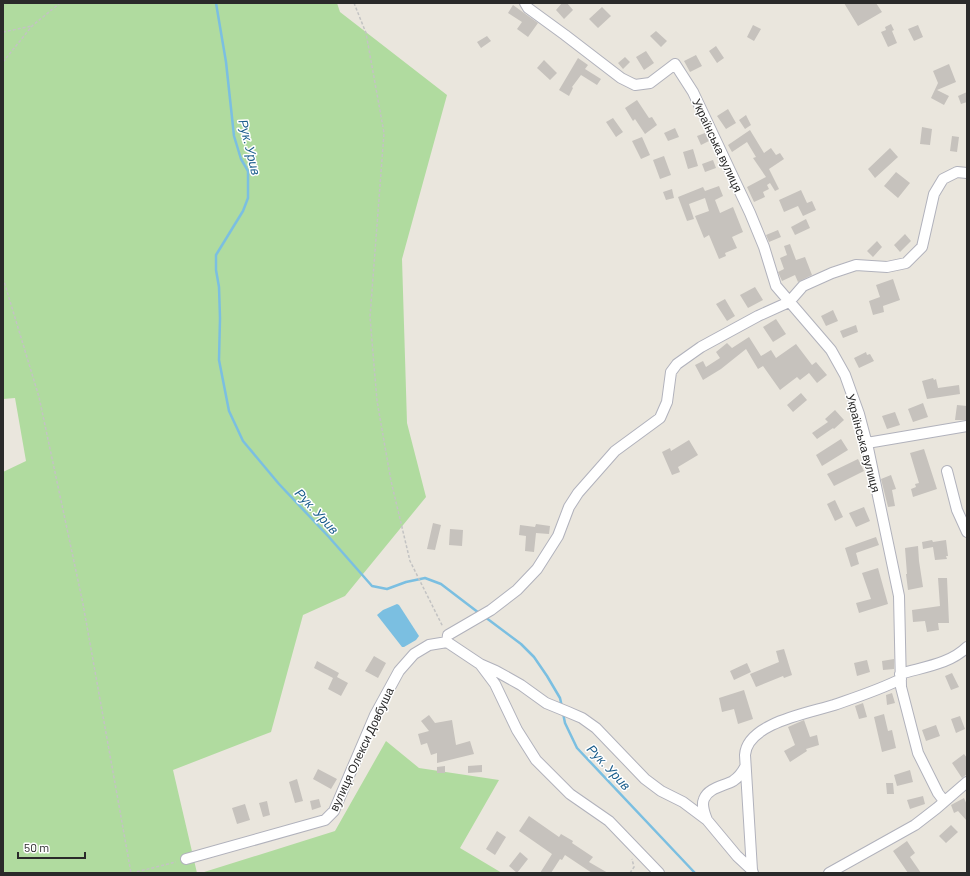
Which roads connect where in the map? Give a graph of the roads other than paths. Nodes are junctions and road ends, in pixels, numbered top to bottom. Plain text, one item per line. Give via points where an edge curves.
1 (525, 3) edge
2 (967, 173) edge
3 (789, 302) junction
4 (967, 426) edge
5 (867, 443) junction
6 (947, 472) dead end
7 (967, 532) edge
8 (448, 639) junction
9 (967, 647) edge
10 (480, 664) junction
11 (901, 677) junction
12 (746, 767) junction
13 (967, 782) edge
14 (704, 798) junction
15 (944, 801) junction
16 (683, 802) junction
17 (707, 820) junction
18 (186, 860) road end
19 (752, 871) edge
20 (659, 873) edge
21 (829, 873) edge

1 - 3 street, Українська вулиця via 528,8 621,78 635,85 650,83 675,64 692,92 750,213 776,286
2 - 3 street via 957,172 943,179 934,194 922,247 906,263 887,267 856,265 838,271 803,286
3 - 5 street, Українська вулиця via 831,350 845,375
3 - 8 street, вулиця Олекси Довбуша via 701,347 677,364 671,372 667,402 660,418 615,451 578,493 569,507 558,536 537,569 517,590
4 - 5 street
5 - 11 street, Українська вулиця via 898,596
6 - 7 street via 957,510
8 - 10 street
8 - 18 street, вулиця Олекси Довбуша via 429,645 414,654 399,671 375,715 334,811 325,820
9 - 11 street via 953,658
10 - 16 street via 496,671 546,703 582,718 596,728 645,779
10 - 20 street via 496,684 517,730 536,760 570,794 609,821
11 - 12 street via 868,694 787,717 773,724 748,744 745,749
11 - 15 street, Українська вулиця via 902,694 918,753
12 - 14 street via 734,781 711,790
12 - 19 street
13 - 15 street
14 - 16 street
14 - 17 street via 703,808
15 - 21 street via 915,825
16 - 17 street
17 - 19 street

